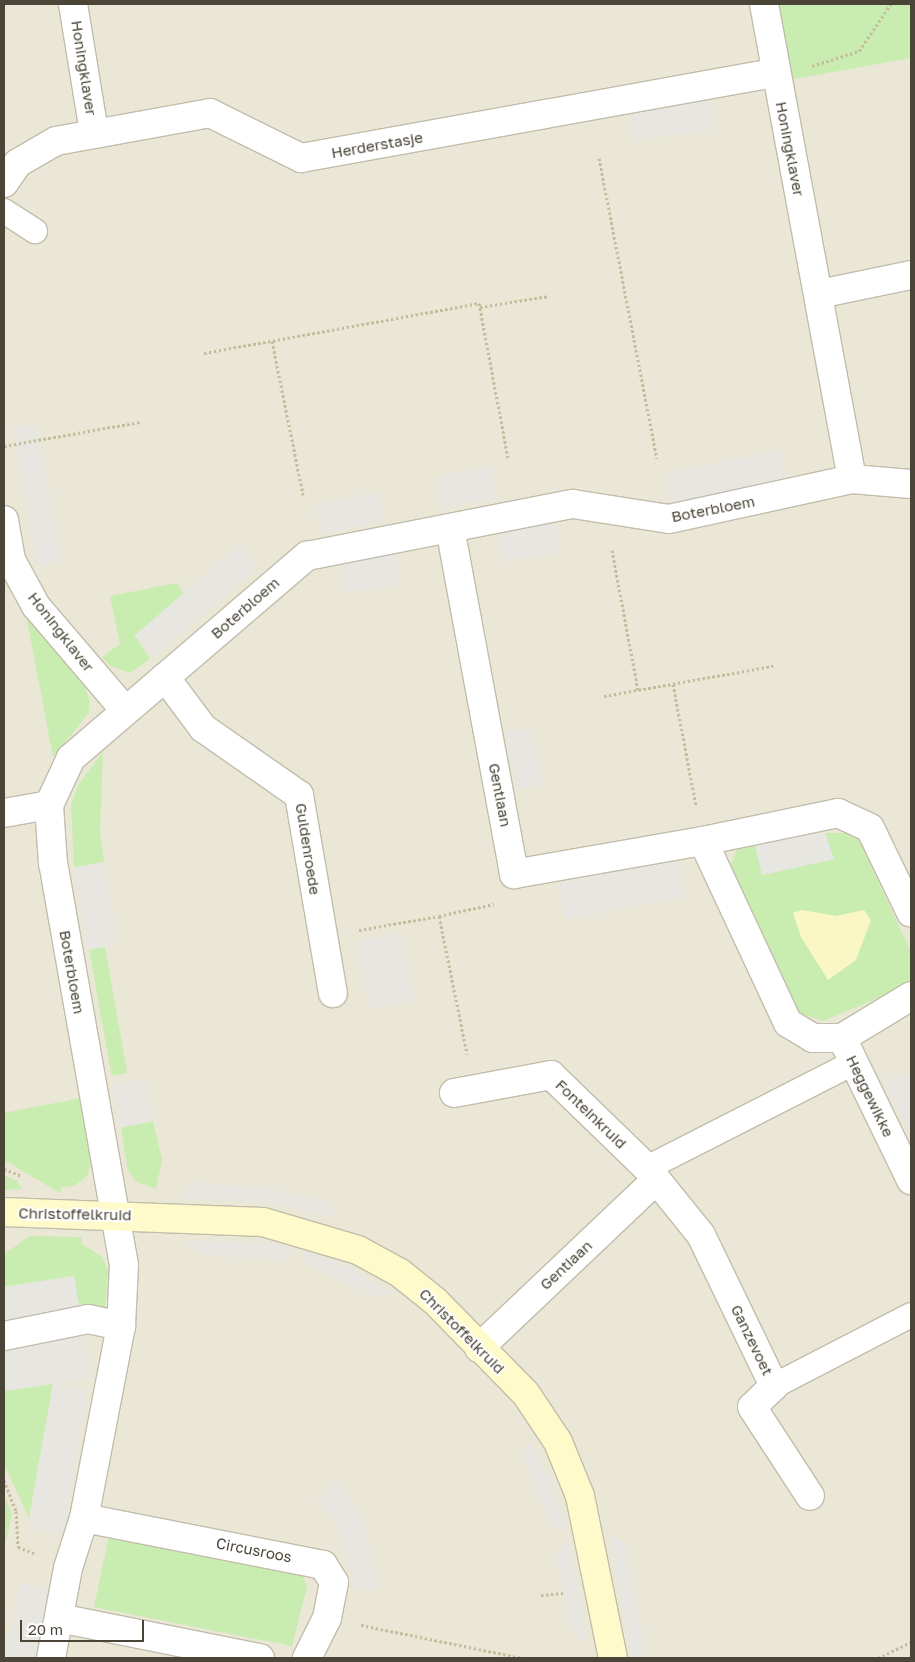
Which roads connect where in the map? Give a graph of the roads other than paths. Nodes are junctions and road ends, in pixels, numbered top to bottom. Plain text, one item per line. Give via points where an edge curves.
1 (73, 4) edge
2 (764, 4) edge
3 (775, 73) junction
4 (94, 132) junction
5 (4, 184) edge
6 (4, 211) edge
7 (35, 230) dead end
8 (911, 275) edge
9 (819, 294) junction
10 (852, 480) junction
11 (911, 484) edge
12 (4, 520) edge
13 (450, 528) junction
14 (8, 561) edge
15 (165, 677) junction
16 (124, 708) junction
17 (49, 805) junction
18 (4, 813) edge
19 (703, 841) junction
20 (911, 913) edge
21 (333, 993) dead end
22 (911, 996) edge
23 (842, 1038) junction
24 (855, 1062) junction
25 (464, 1091) road end
26 (651, 1175) junction
27 (911, 1180) edge
28 (4, 1212) edge
29 (116, 1214) junction
30 (911, 1315) edge
31 (121, 1326) junction
32 (4, 1336) edge
33 (479, 1348) junction
34 (774, 1386) junction
35 (810, 1496) dead end
36 (84, 1518) junction
37 (59, 1618) junction
38 (51, 1658) edge
39 (260, 1658) edge
40 (307, 1658) edge
41 (613, 1658) edge

1 - 4 street, Honingklaver
2 - 3 street, Honingklaver
3 - 4 street, Herderstasje via 302,158 210,113
3 - 9 street, Honingklaver
4 - 5 street, Herderstasje via 56,141 18,163
6 - 7 lane
8 - 9 street
9 - 10 street, Honingklaver
10 - 11 street, Boterbloem
10 - 13 street, Boterbloem via 669,519 573,504
12 - 14 street, Honingklaver
13 - 15 street, Boterbloem via 307,556
13 - 19 street, Gentiaan via 514,874
14 - 16 street, Honingklaver via 36,606
15 - 16 street, Boterbloem
15 - 21 street, Guldenroede via 203,728 299,795
16 - 17 street, Boterbloem via 71,758
17 - 18 street
17 - 29 street, Boterbloem via 53,864
19 - 20 street via 838,813 870,828
19 - 23 street via 788,1023 813,1038
22 - 23 street
23 - 24 street, Heggewikke
24 - 26 lane
24 - 27 street, Heggewikke
25 - 26 street, Fonteinkruid via 551,1076
26 - 33 street, Gentiaan
26 - 34 street, Ganzevoet via 701,1235
28 - 29 street, Christoffelkruid
29 - 31 street via 124,1265
29 - 33 street, Christoffelkruid via 263,1222 358,1250 400,1273 435,1301
30 - 34 lane
31 - 32 street via 88,1319
31 - 36 street
33 - 41 street, Christoffelkruid via 526,1394 558,1442 580,1496
34 - 35 street, Ganzevoet via 752,1407
36 - 37 street via 68,1568
36 - 40 street, Circusroos via 323,1565 334,1582 327,1618
37 - 38 street
37 - 39 street

